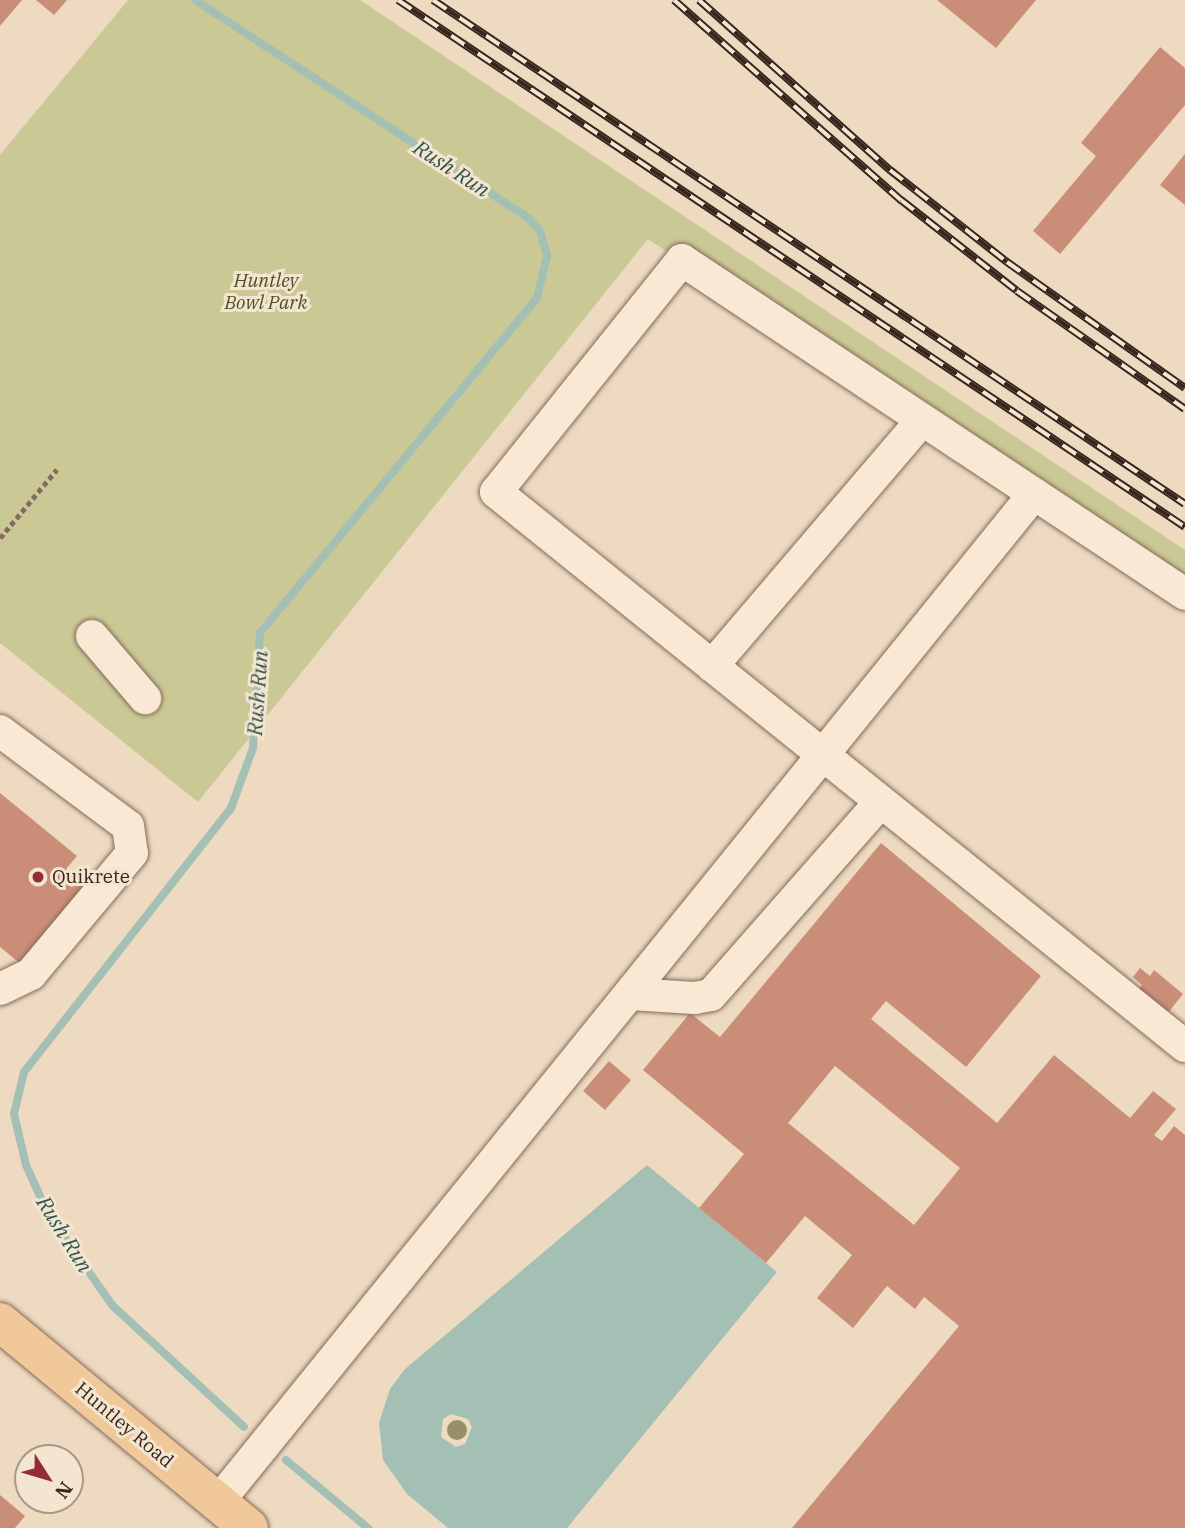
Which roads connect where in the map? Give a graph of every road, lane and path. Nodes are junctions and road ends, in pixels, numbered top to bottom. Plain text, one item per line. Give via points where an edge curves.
1 (922, 420) junction
2 (57, 469) dead end
3 (1034, 494) junction
4 (0, 538) edge
5 (1185, 594) edge
6 (92, 636) dead end
7 (712, 666) junction
8 (145, 698) dead end
9 (0, 731) edge
10 (823, 755) junction
11 (878, 805) dead end
12 (0, 989) edge
13 (630, 994) junction
14 (1185, 1046) edge
15 (5, 1336) edge
16 (218, 1502) junction
17 (249, 1528) edge

1 - 3 lane
1 - 7 lane
1 - 7 lane via 682,260 496,492
2 - 4 path
3 - 5 lane
3 - 10 lane
6 - 8 lane
7 - 10 lane
9 - 12 lane via 128,825 132,853 31,974
10 - 13 lane
10 - 14 lane
11 - 13 lane via 711,995
13 - 16 lane
15 - 16 main road, Huntley Road
16 - 17 main road, Huntley Road

